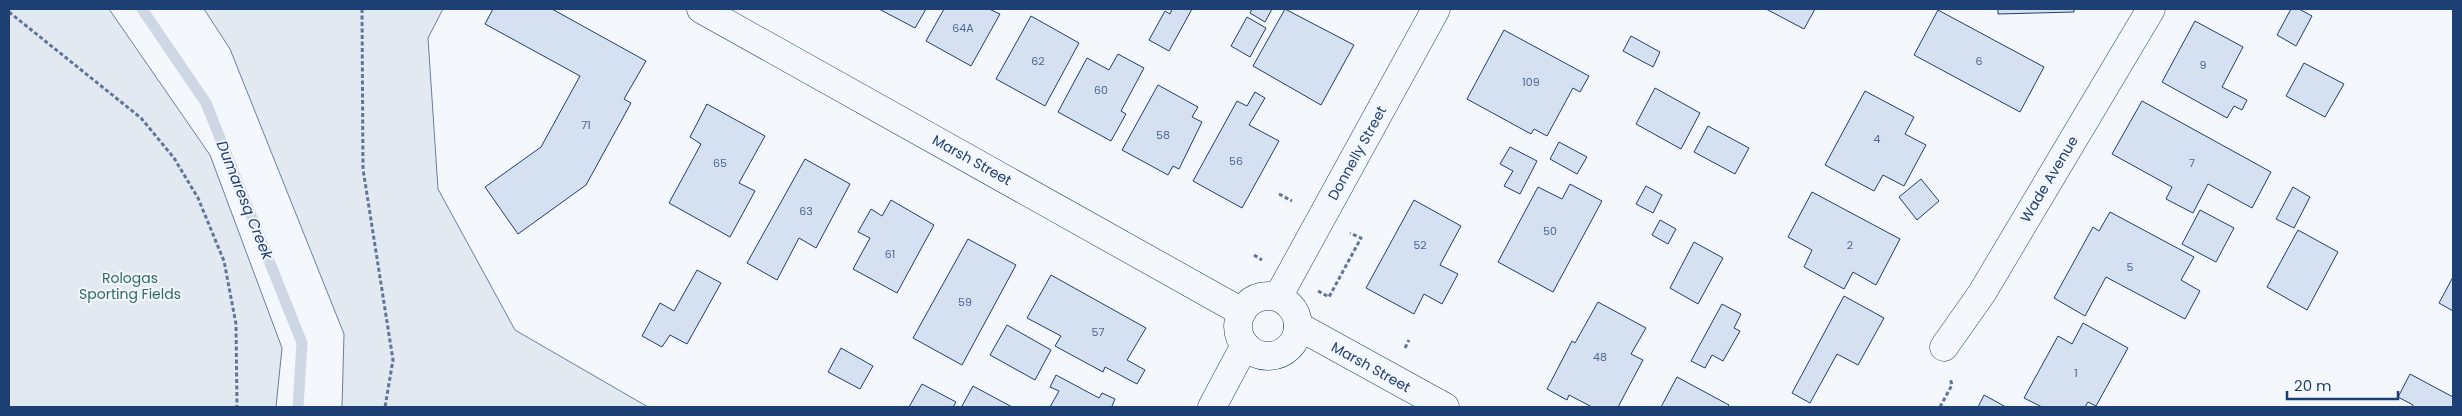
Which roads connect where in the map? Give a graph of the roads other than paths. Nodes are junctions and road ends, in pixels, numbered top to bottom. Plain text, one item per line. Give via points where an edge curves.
1 (701, 9) edge
2 (1436, 9) edge
3 (2151, 9) edge
4 (1278, 297) junction
5 (1242, 312) junction
6 (1298, 326) junction
7 (1245, 345) junction
8 (1944, 347) dead end
9 (1212, 407) edge
10 (1445, 407) edge

1 - 5 main road, Marsh Street
2 - 4 main road, Donnelly Street
3 - 8 main road, Wade Avenue via 1982,293
4 - 5 main road via 1258,298
4 - 6 main road via 1292,309
5 - 7 main road via 1238,329
6 - 7 main road via 1292,344 1278,354 1260,355
6 - 10 main road, Marsh Street
7 - 9 main road

